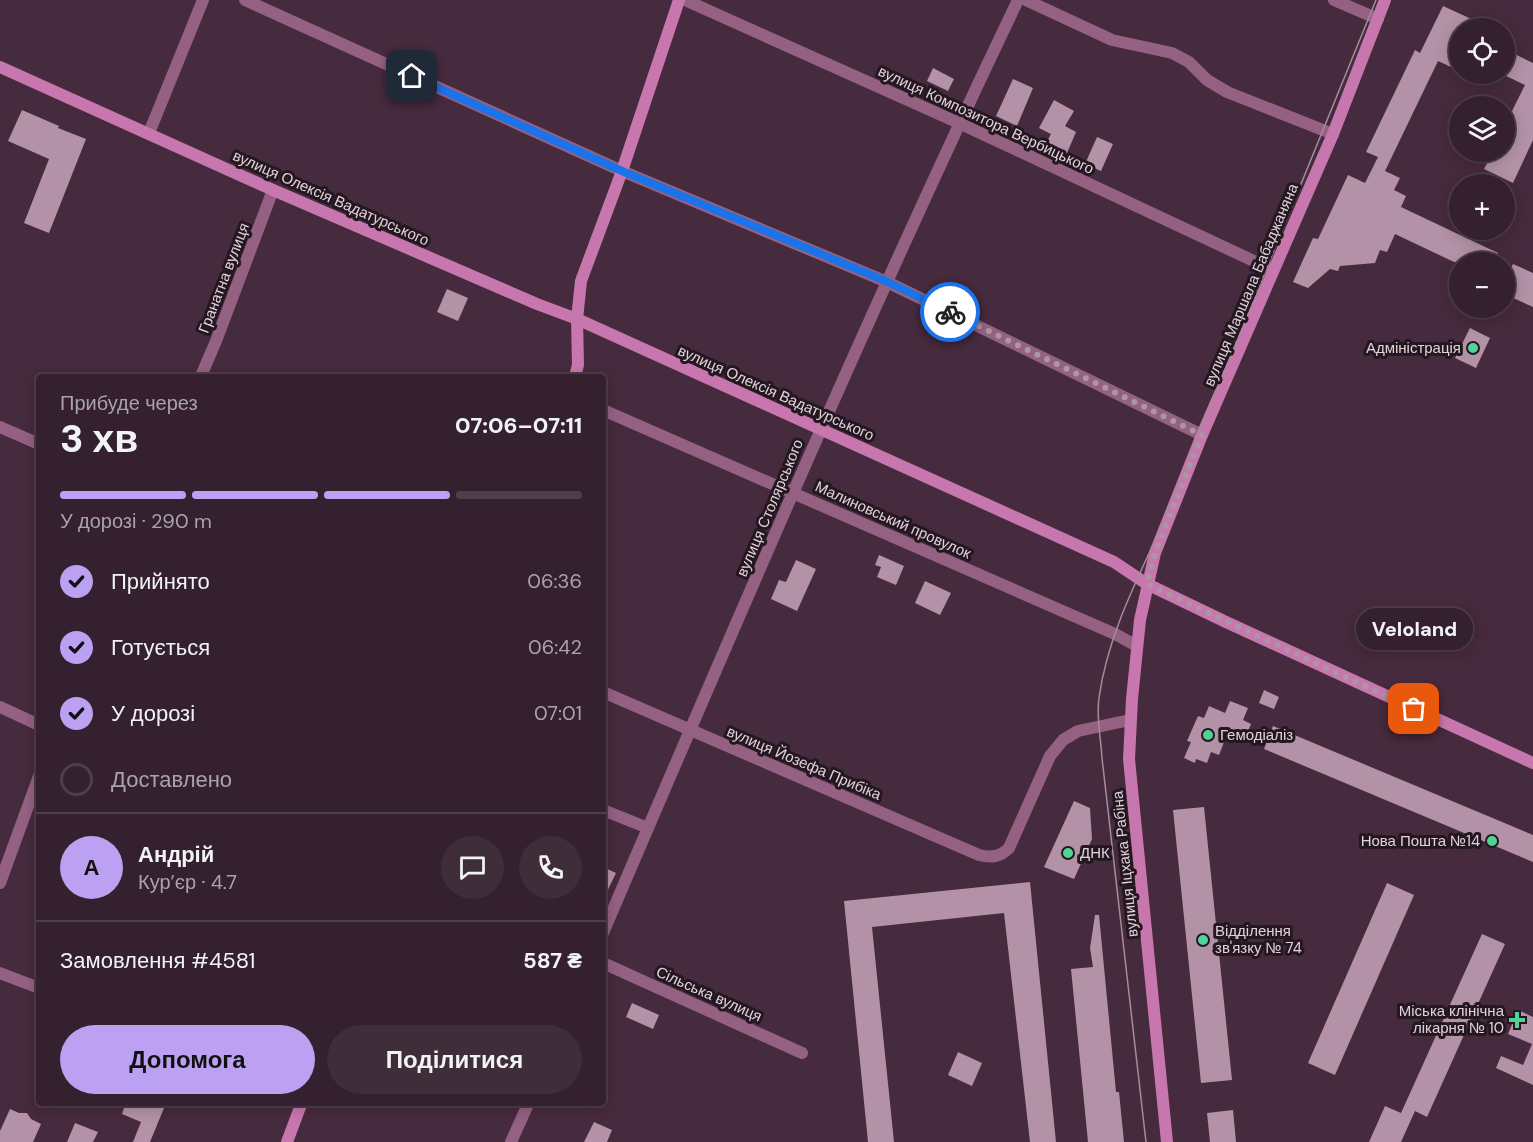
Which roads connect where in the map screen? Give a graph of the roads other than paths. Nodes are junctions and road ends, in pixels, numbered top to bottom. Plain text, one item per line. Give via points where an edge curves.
1 (203, 0) edge
2 (245, 0) edge
3 (679, 0) edge
4 (685, 0) edge
5 (1018, 0) edge
6 (1026, 0) edge
7 (1334, 0) edge
8 (1385, 0) edge
9 (1378, 20) junction
10 (0, 67) edge
11 (959, 123) junction
12 (148, 133) junction
13 (1333, 134) junction
14 (622, 171) junction
15 (273, 190) junction
16 (1273, 270) junction
17 (888, 282) junction
18 (576, 319) junction
19 (202, 374) edge
20 (576, 374) edge
21 (606, 411) edge
22 (0, 426) edge
23 (820, 430) junction
24 (1202, 435) junction
25 (36, 443) edge
26 (794, 493) junction
27 (1147, 584) junction
28 (1137, 646) junction
29 (606, 693) edge
30 (0, 707) edge
31 (1130, 720) junction
32 (36, 724) edge
33 (690, 730) junction
34 (1533, 763) edge
35 (36, 784) edge
36 (606, 811) edge
37 (648, 828) junction
38 (0, 883) edge
39 (606, 926) edge
40 (606, 964) edge
41 (0, 972) edge
42 (36, 987) edge
43 (802, 1053) dead end
44 (300, 1106) edge
45 (527, 1106) edge
46 (287, 1142) edge
47 (511, 1142) edge
48 (1167, 1142) edge

1 - 12 street
2 - 14 street
3 - 14 main road
4 - 11 street, вулиця Композитора Вербицького
5 - 11 street, вулиця Столярського
6 - 13 street via 1112,40 1172,53 1227,92
7 - 9 street
8 - 9 main road, вулиця Маршала Бабаджаняна
9 - 13 main road, вулиця Маршала Бабаджаняна
10 - 12 main road, вулиця Олексія Вадатурського
11 - 16 street, вулиця Композитора Вербицького
11 - 17 street, вулиця Столярського
12 - 15 main road, вулиця Олексія Вадатурського
13 - 16 main road, вулиця Маршала Бабаджаняна
14 - 17 street
14 - 18 main road via 581,281
15 - 18 main road, вулиця Олексія Вадатурського
15 - 19 street, Гранатна вулиця
16 - 24 main road, вулиця Маршала Бабаджаняна
17 - 23 street, вулиця Столярського
17 - 24 street
18 - 20 main road
18 - 23 main road, вулиця Олексія Вадатурського
21 - 26 street, Малиновський провулок
22 - 25 street
23 - 26 street, вулиця Столярського
23 - 27 main road, вулиця Олексія Вадатурського via 1114,562
24 - 27 main road, вулиця Маршала Бабаджаняна via 1155,553
26 - 28 street, Малиновський провулок
26 - 33 street, вулиця Столярського
27 - 28 main road, вулиця Іцхака Рабіна
27 - 34 main road, вулиця Олексія Вадатурського
28 - 31 main road, вулиця Іцхака Рабіна
29 - 33 street, вулиця Йозефа Прибіка
30 - 32 street
31 - 33 street, вулиця Йозефа Прибіка via 1078,731 1063,740 1050,756 1009,848 995,857 979,855
31 - 48 main road, вулиця Іцхака Рабіна via 1130,759
33 - 37 street, вулиця Столярського
35 - 38 street
36 - 37 street
37 - 39 street, вулиця Столярського
40 - 43 street, Сільська вулиця
41 - 42 street
44 - 46 main road
45 - 47 street

